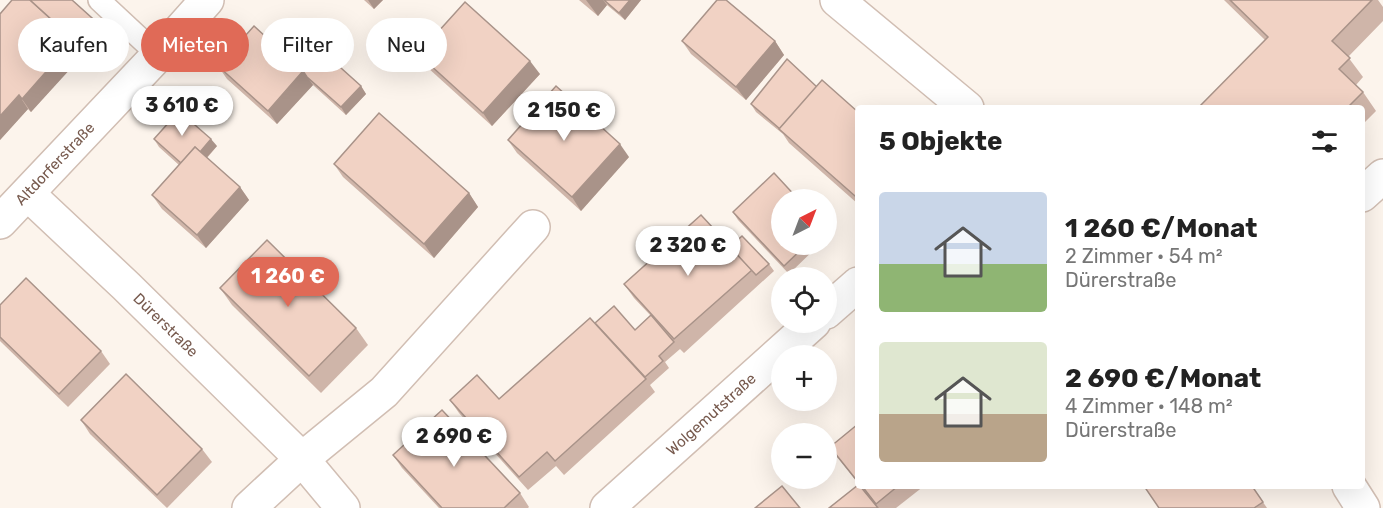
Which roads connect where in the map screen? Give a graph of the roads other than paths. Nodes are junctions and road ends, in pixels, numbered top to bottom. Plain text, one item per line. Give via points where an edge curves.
1 (99, 0) edge
2 (207, 0) edge
3 (837, 0) edge
4 (191, 18) edge
5 (141, 39) edge
6 (142, 72) edge
7 (963, 105) edge
8 (1383, 176) edge
9 (1365, 192) edge
10 (28, 194) junction
11 (0, 222) edge
12 (533, 227) dead end
13 (855, 287) edge
14 (837, 302) edge
15 (802, 333) edge
16 (302, 459) junction
17 (1351, 489) edge
18 (249, 508) edge
19 (343, 508) edge
20 (607, 508) edge
21 (1364, 508) edge

1 - 5 lane
2 - 4 street, Altdorferstraße
3 - 7 street
6 - 10 street, Altdorferstraße
8 - 9 street
10 - 11 street, Altdorferstraße
10 - 16 street, Dürerstraße
12 - 16 street via 384,392
13 - 14 street
15 - 20 street, Wolgemutstraße
16 - 18 street
16 - 19 street, Dürerstraße
17 - 21 street

